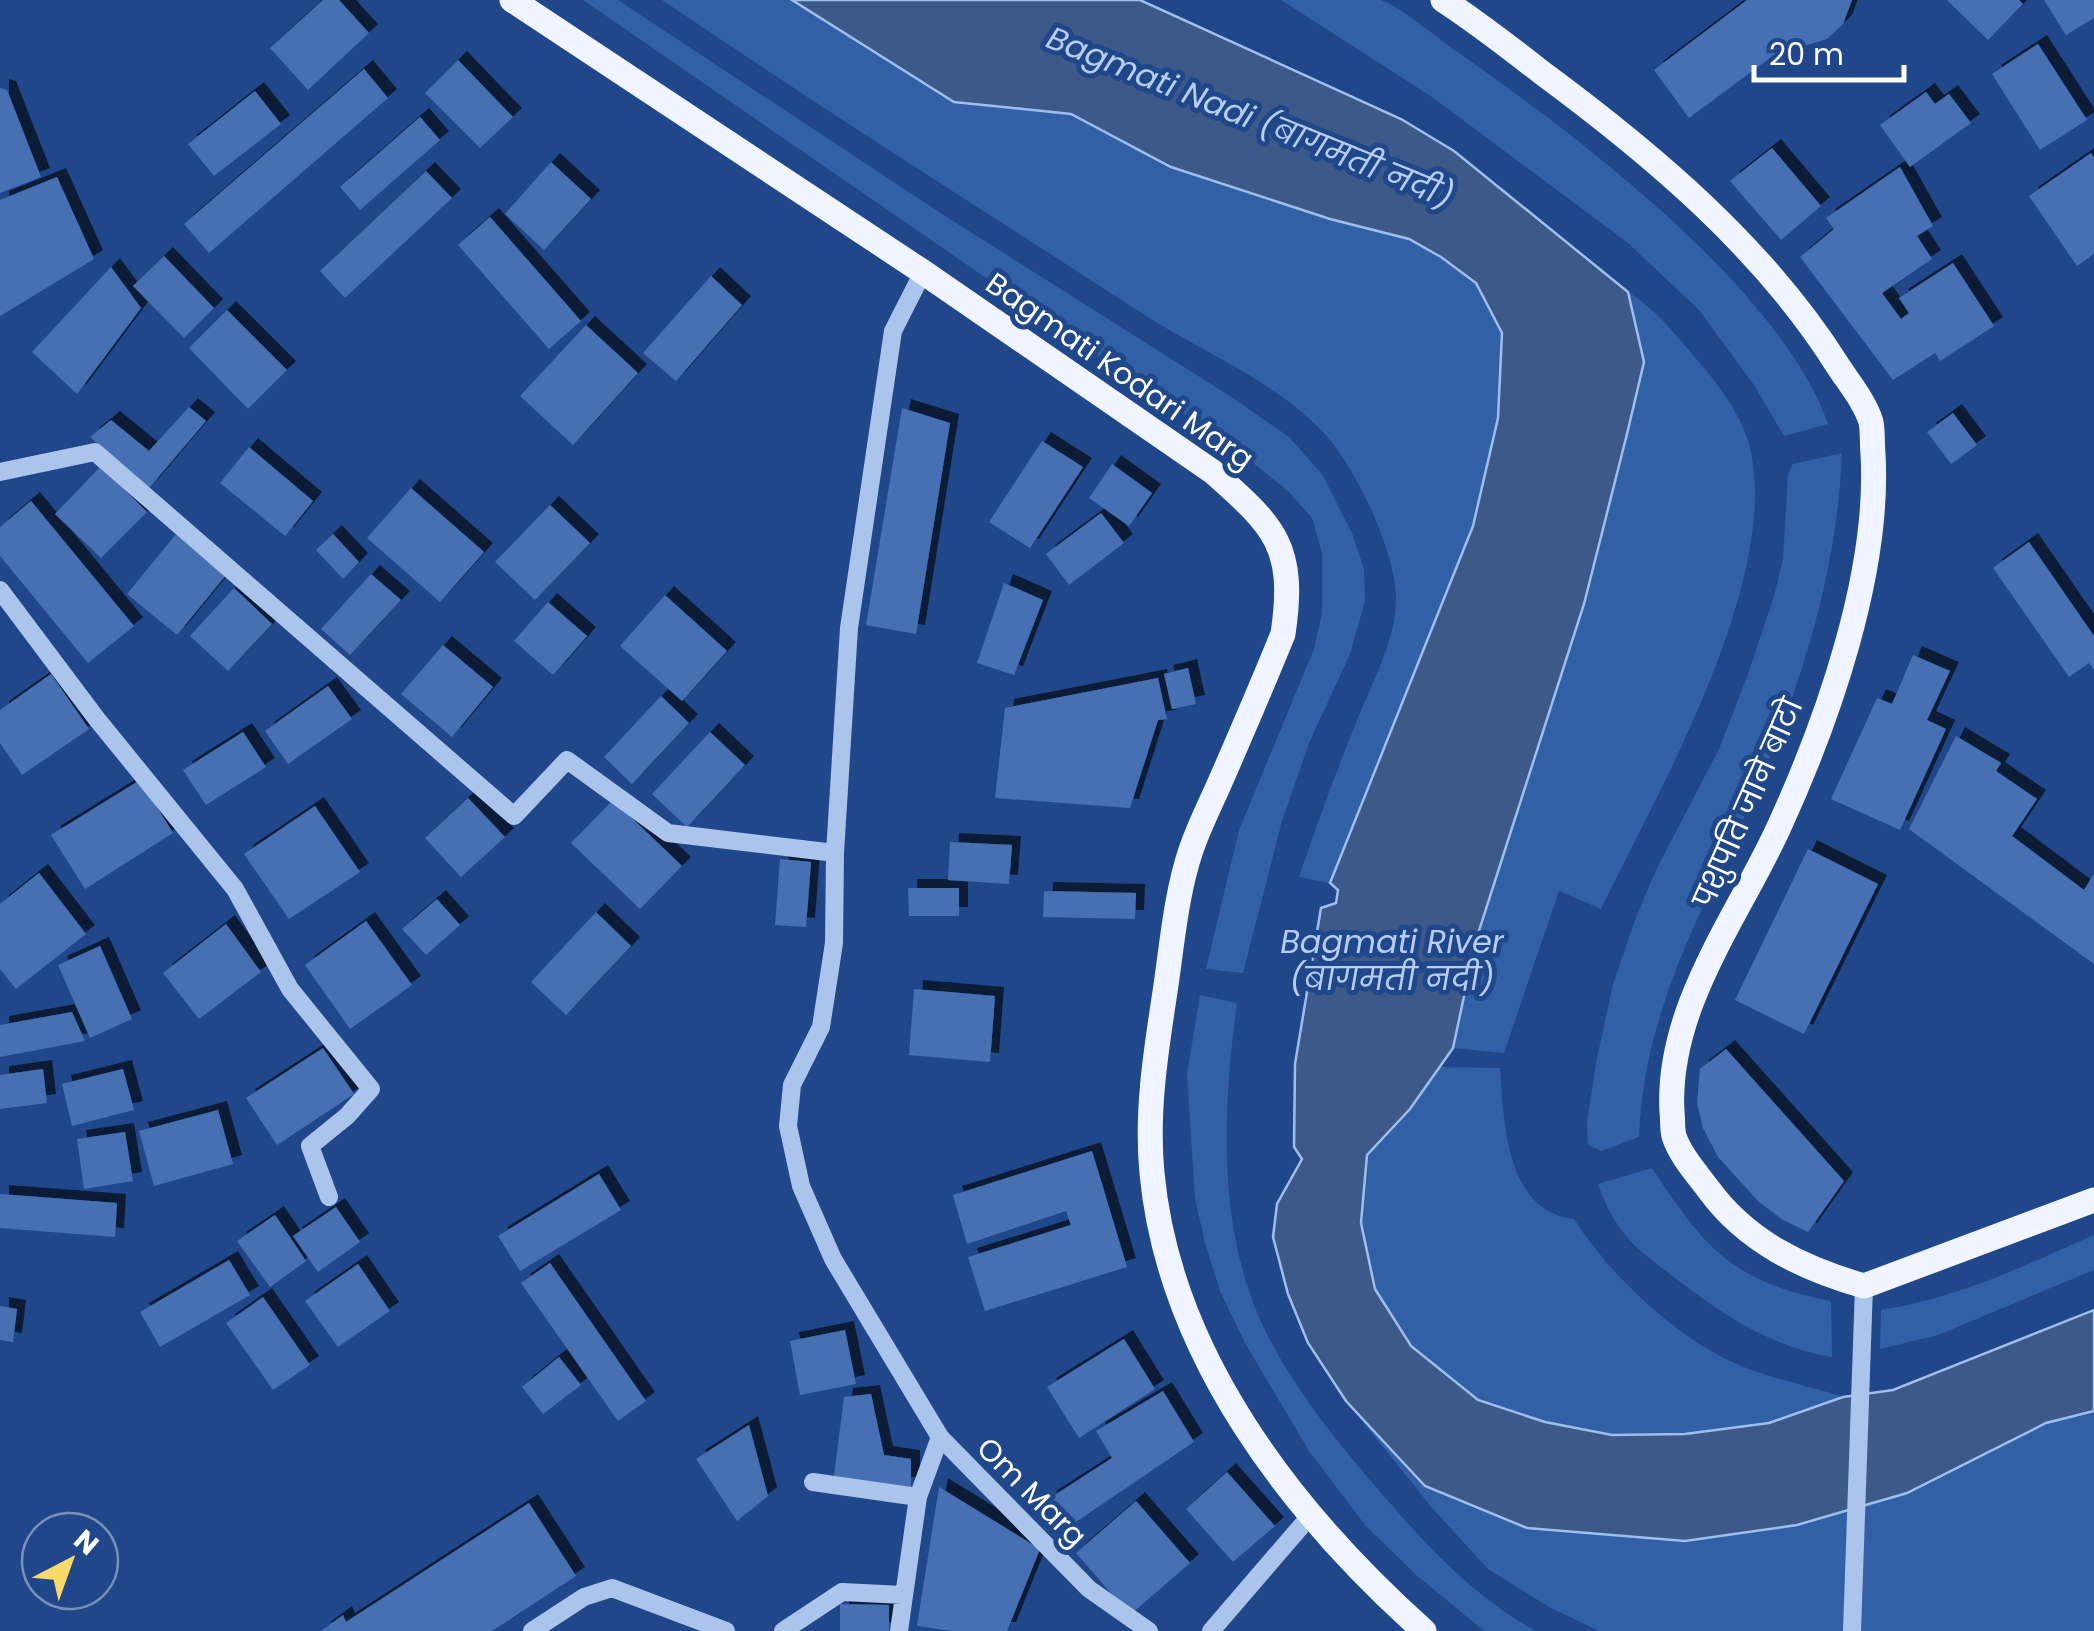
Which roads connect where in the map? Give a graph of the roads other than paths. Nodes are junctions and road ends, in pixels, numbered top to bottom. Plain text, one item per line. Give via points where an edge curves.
1 (512, 0) edge
2 (1443, 0) edge
3 (923, 272) junction
4 (0, 472) edge
5 (0, 590) edge
6 (835, 853) junction
7 (330, 1197) dead end
8 (2094, 1200) edge
9 (1864, 1286) junction
10 (940, 1437) junction
11 (813, 1482) dead end
12 (918, 1497) junction
13 (1310, 1516) junction
14 (903, 1595) junction
15 (532, 1631) edge
16 (726, 1631) edge
17 (784, 1631) edge
18 (899, 1631) edge
19 (1148, 1631) edge
20 (1211, 1631) edge
21 (1424, 1631) edge
22 (1852, 1631) edge

1 - 3 main road, Bagmati Kodari Marg
2 - 9 main road, पशुपति जाने बाटो via 1588,106 1735,238 1827,349 1871,423 1876,500 1828,708 1779,828 1704,972 1678,1045 1671,1094 1674,1136 1714,1197 1744,1228 1782,1255
3 - 6 street via 893,331 849,628
3 - 13 main road, Bagmati Kodari Marg via 1213,472 1279,541 1288,602 1284,634 1190,851 1151,1099 1152,1172 1166,1252 1189,1318 1254,1438
4 - 6 street via 95,452 514,816 566,760 668,833
5 - 7 street via 235,889 290,989 370,1089 310,1146
6 - 10 street via 834,943 821,1027 792,1084 788,1126 801,1186 833,1259
8 - 9 main road
9 - 22 street
10 - 12 street, Om Marg
10 - 19 street, Om Marg via 1089,1588
11 - 12 street
12 - 14 street, Om Marg
13 - 20 street
13 - 21 main road, Bagmati Kodari Marg
14 - 17 street via 842,1592
14 - 18 street, Om Marg
15 - 16 street via 584,1597 612,1588

